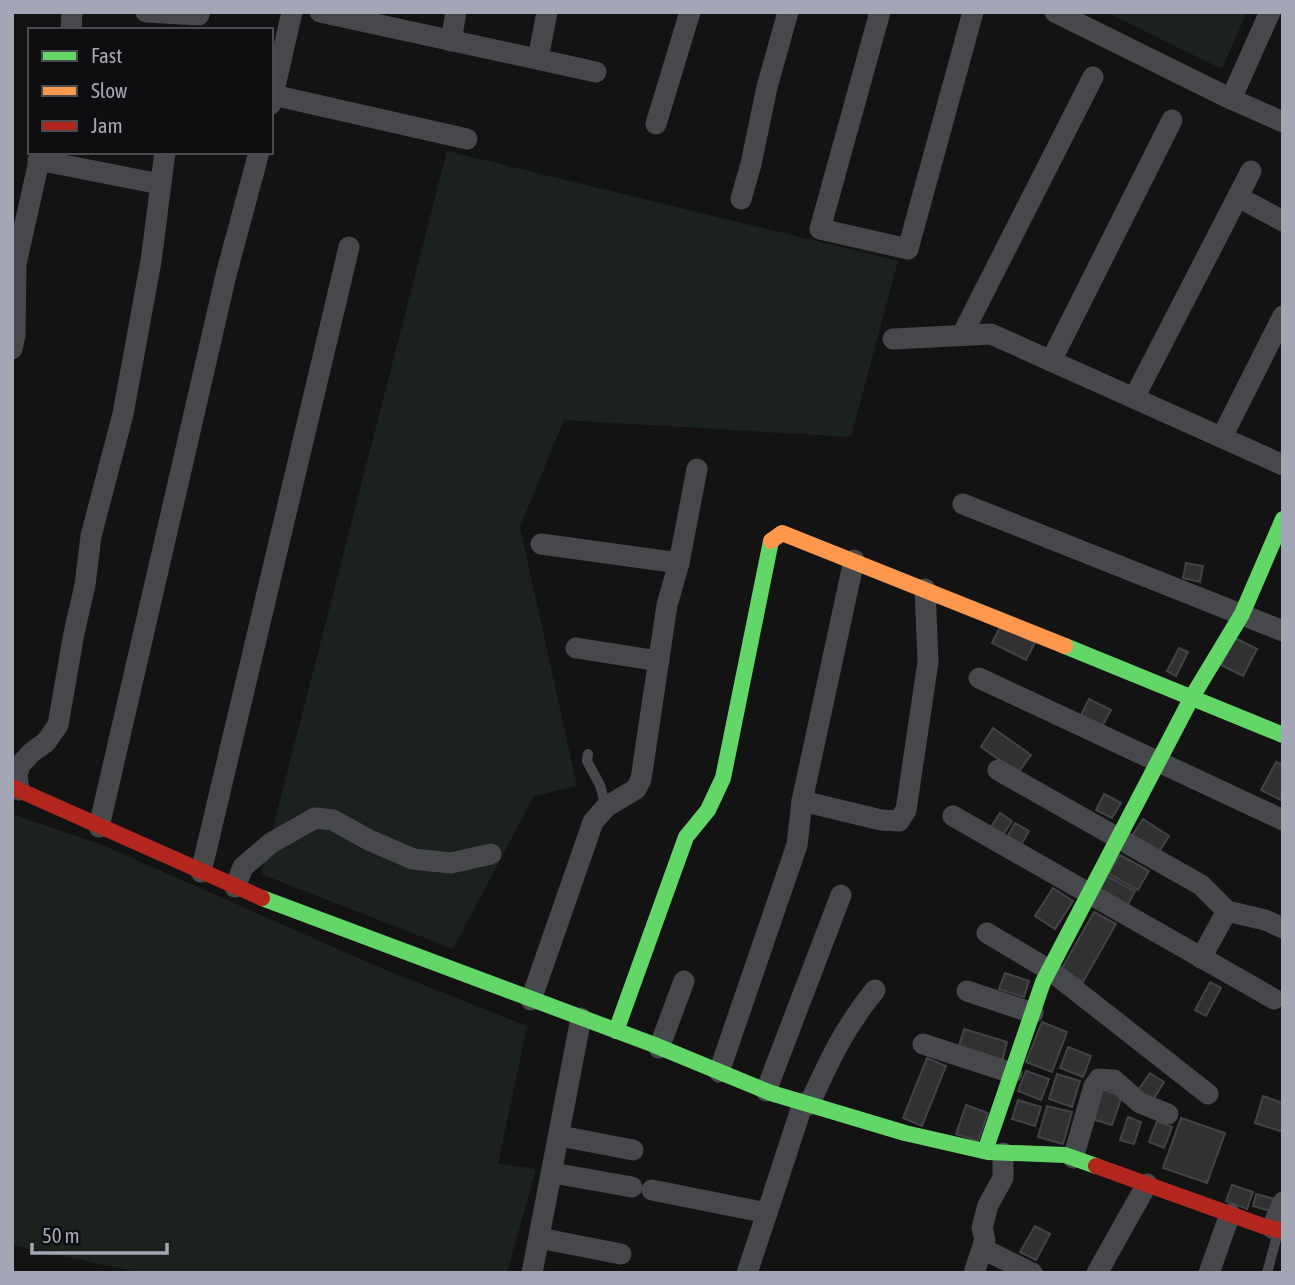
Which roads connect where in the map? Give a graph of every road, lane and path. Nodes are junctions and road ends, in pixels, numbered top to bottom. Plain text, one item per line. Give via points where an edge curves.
1 (146, 12) edge
2 (292, 12) edge
3 (320, 12) edge
4 (456, 12) edge
5 (547, 12) edge
6 (690, 12) edge
7 (788, 12) edge
8 (880, 12) edge
9 (973, 12) edge
10 (1055, 12) edge
11 (1270, 12) edge
12 (371, 18) edge
13 (198, 19) edge
14 (451, 41) junction
15 (538, 59) junction
16 (596, 72) dead end
17 (1093, 77) dead end
18 (273, 96) edge
19 (1231, 99) junction
20 (273, 100) edge
21 (1172, 120) dead end
22 (1283, 122) edge
23 (656, 124) dead end
24 (467, 139) dead end
25 (164, 154) edge
26 (258, 154) edge
27 (40, 156) edge
28 (1251, 171) dead end
29 (160, 184) junction
30 (1238, 197) junction
31 (741, 200) dead end
32 (1283, 220) edge
33 (349, 247) dead end
34 (1283, 316) edge
35 (962, 335) junction
36 (893, 339) dead end
37 (12, 349) edge
38 (1051, 361) junction
39 (1134, 398) junction
40 (1222, 437) junction
41 (1283, 465) edge
42 (697, 469) dead end
43 (963, 504) dead end
44 (1283, 519) edge
45 (541, 544) dead end
46 (854, 560) junction
47 (679, 563) junction
48 (925, 589) junction
49 (1241, 614) junction
50 (1283, 631) edge
51 (576, 648) dead end
52 (659, 660) junction
53 (979, 678) dead end
54 (1192, 696) junction
55 (1283, 735) edge
56 (588, 754) dead end
57 (1157, 762) junction
58 (998, 770) dead end
59 (15, 788) edge
60 (802, 801) junction
61 (606, 807) junction
62 (953, 816) dead end
63 (1283, 820) edge
64 (99, 827) junction
65 (1117, 837) junction
66 (491, 854) dead end
67 (201, 872) junction
68 (235, 887) junction
69 (1088, 894) junction
70 (841, 895) dead end
71 (1227, 911) junction
72 (1283, 928) edge
73 (987, 933) dead end
74 (1201, 958) junction
75 (1051, 971) junction
76 (684, 981) dead end
77 (875, 990) dead end
78 (967, 991) dead end
79 (531, 999) junction
80 (1275, 999) dead end
81 (1033, 1013) junction
82 (581, 1018) junction
83 (616, 1031) junction
84 (923, 1044) dead end
85 (659, 1048) junction
86 (719, 1072) junction
87 (1012, 1073) junction
88 (766, 1091) junction
89 (1208, 1094) dead end
90 (806, 1104) junction
91 (1168, 1114) dead end
92 (560, 1136) junction
93 (634, 1150) dead end
94 (994, 1152) junction
95 (1073, 1158) junction
96 (553, 1173) junction
97 (1147, 1184) junction
98 (1283, 1202) edge
99 (767, 1213) junction
100 (1230, 1214) junction
101 (1278, 1229) edge
102 (539, 1238) junction
103 (982, 1249) junction
104 (621, 1254) dead end
105 (1269, 1272) edge
106 (532, 1273) edge
107 (747, 1273) edge
108 (974, 1273) edge
109 (1032, 1273) edge
110 (1097, 1273) edge
111 (1209, 1273) edge

1 - 13 street
2 - 18 street
3 - 12 street
4 - 14 street
5 - 15 street
6 - 23 street
7 - 31 street
8 - 9 street via 820,229 908,249
10 - 19 street
11 - 19 street
12 - 14 street
14 - 15 street
15 - 16 street
17 - 35 street
19 - 22 street
20 - 24 street
21 - 38 street
25 - 29 street
26 - 64 street via 226,275
27 - 29 street
27 - 37 street via 16,264
28 - 30 street
29 - 59 street via 123,414 91,536 58,725 20,765
30 - 32 street
30 - 39 street
33 - 67 street
34 - 40 street
35 - 36 street
35 - 38 street via 990,334
38 - 39 street
39 - 40 street
40 - 41 street
42 - 47 street
43 - 49 street
44 - 49 street
45 - 47 street
46 - 48 street
46 - 60 street
46 - 83 street via 782,533 771,540 723,778 699,825 686,837
47 - 52 street
48 - 54 street
48 - 60 street via 928,662 906,810 899,821 881,820
49 - 50 street
49 - 54 street
51 - 52 street
52 - 61 street via 641,779 636,789
53 - 57 street
54 - 55 street
54 - 57 street
56 - 61 lane
57 - 63 street
57 - 65 street
58 - 65 street
59 - 64 street
60 - 86 street via 788,876
61 - 79 street via 593,822
62 - 69 street
64 - 67 street
65 - 69 street
65 - 71 street via 1200,885
66 - 68 street via 451,863 413,859 333,820 314,818 271,842 243,867
67 - 68 street
68 - 79 street
69 - 74 street
69 - 75 street
70 - 88 street
71 - 72 street
71 - 74 street
73 - 75 street
74 - 80 street
75 - 81 street
75 - 89 street
76 - 85 street
77 - 90 street via 852,1018
78 - 81 street
79 - 82 street
81 - 87 street
82 - 83 street
82 - 92 street
83 - 85 street
84 - 87 street
85 - 86 street
86 - 88 street
87 - 94 street
88 - 90 street
90 - 94 street via 905,1133
90 - 99 street
91 - 95 street via 1140,1103 1114,1080 1100,1079
92 - 93 street
92 - 96 street
94 - 95 street
94 - 103 street via 1003,1178 988,1205
95 - 97 street
96 - 99 street
96 - 102 street
97 - 100 street
97 - 110 street
98 - 101 street
99 - 107 street
100 - 101 street
100 - 111 street
101 - 105 lane
102 - 104 street
102 - 106 street
103 - 108 street
103 - 109 street

